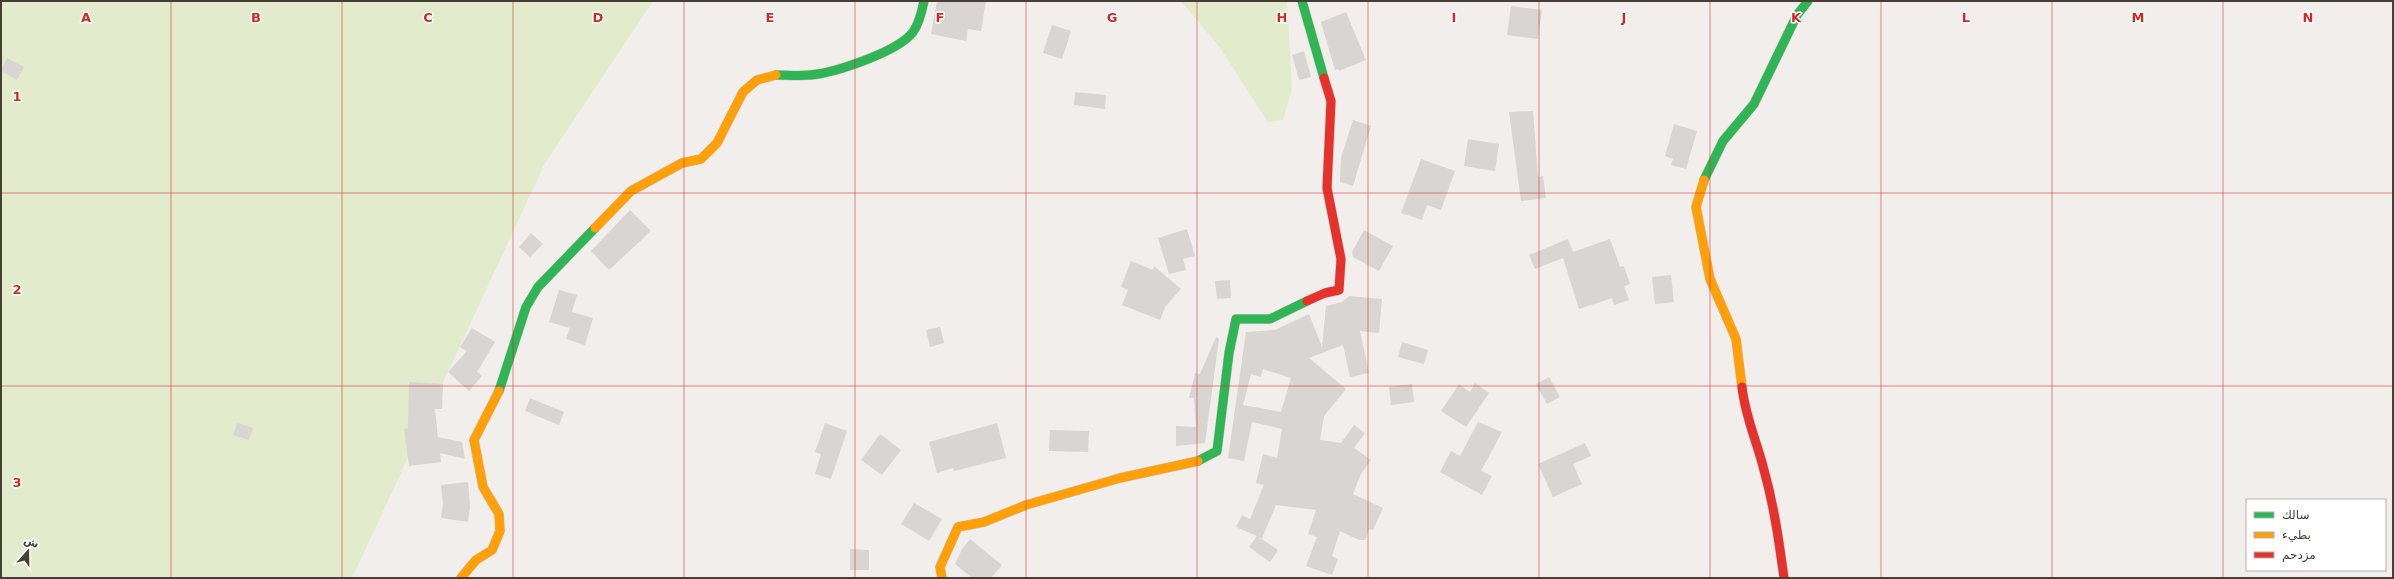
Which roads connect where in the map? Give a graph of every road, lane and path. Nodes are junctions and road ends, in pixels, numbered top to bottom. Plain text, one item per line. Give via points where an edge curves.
1 (924, 1) edge
2 (1302, 1) edge
3 (1808, 1) edge
4 (461, 578) edge
5 (942, 578) edge
6 (1784, 578) edge

1 - 4 street via 922,12 912,32 900,44 871,60 811,75 772,75 756,80 742,92 717,143 701,159 682,163 631,191 538,287 526,307 503,383 474,440 483,487 499,514 500,531 492,550 476,560
2 - 5 street via 1331,101 1327,188 1341,259 1339,290 1325,293 1270,319 1236,319 1229,353 1217,451 1197,462 1120,478 1026,505 984,522 958,527 940,568
3 - 6 street via 1797,15 1754,104 1723,141 1702,183 1696,207 1710,279 1736,339 1744,409 1758,447 1774,507

